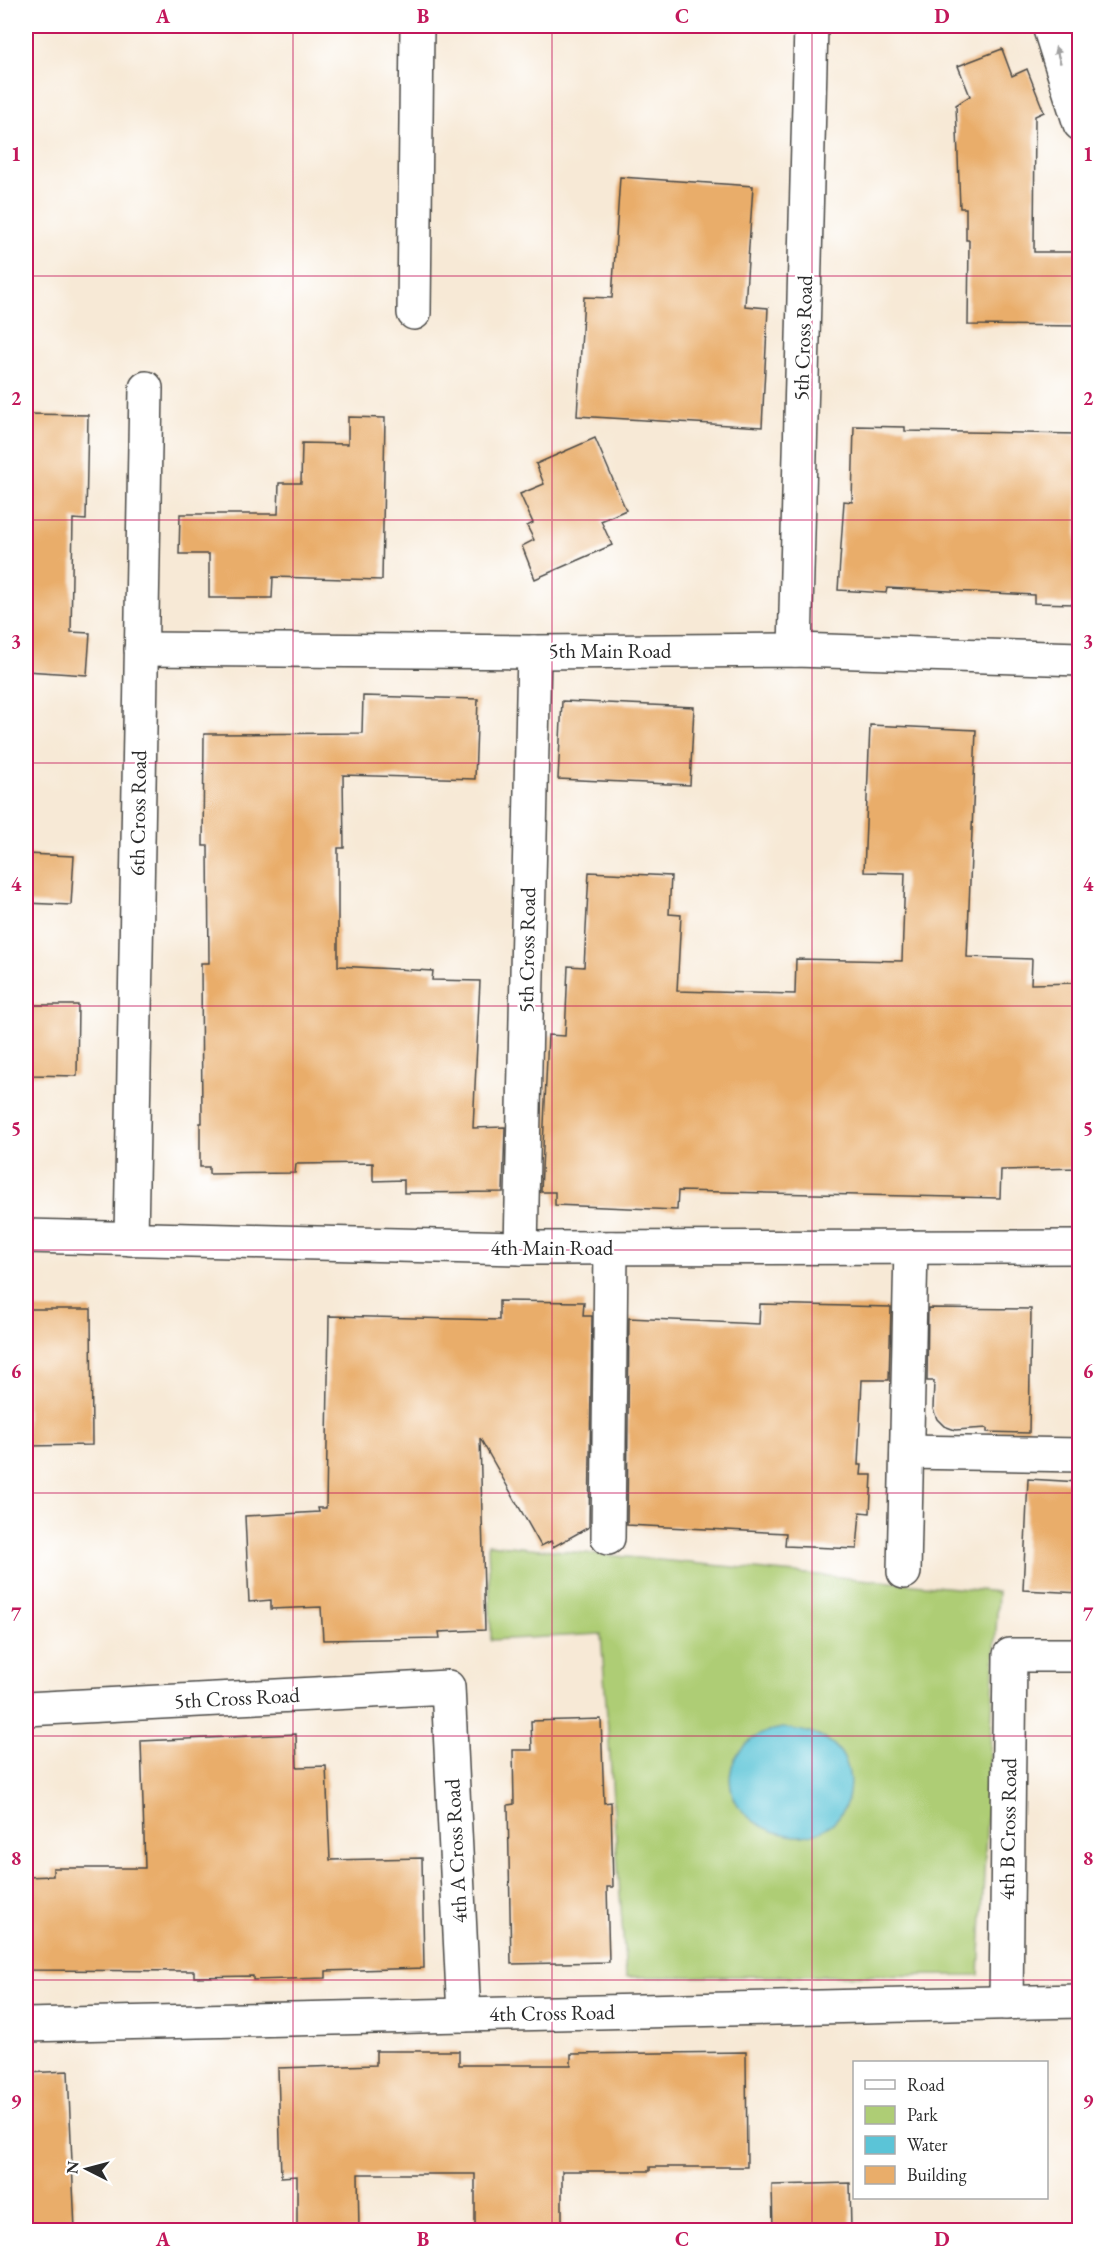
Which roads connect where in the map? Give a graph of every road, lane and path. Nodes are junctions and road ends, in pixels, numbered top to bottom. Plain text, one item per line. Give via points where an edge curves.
1 (417, 26) edge
2 (811, 26) edge
3 (1049, 26) edge
4 (1080, 124) edge
5 (414, 313) dead end
6 (146, 388) dead end
7 (141, 649) junction
8 (795, 650) junction
9 (534, 652) junction
10 (1080, 659) edge
11 (26, 1236) edge
12 (131, 1239) junction
13 (911, 1247) junction
14 (1080, 1247) edge
15 (521, 1248) junction
16 (611, 1248) junction
17 (907, 1452) junction
18 (1080, 1455) edge
19 (608, 1538) dead end
20 (904, 1572) dead end
21 (1080, 1655) edge
22 (448, 1687) joint
23 (26, 1709) edge
24 (1080, 2001) edge
25 (1006, 2003) junction
26 (464, 2015) junction
27 (26, 2025) edge

1 - 5 street
2 - 8 street, 5th Cross Road
4 -> 3 street
6 - 7 street, 6th Cross Road
7 - 9 street, 5th Main Road
7 - 12 street, 6th Cross Road
8 - 9 street, 5th Main Road
8 - 10 street, 5th Main Road
9 - 15 street, 5th Cross Road
11 - 12 street, 4th Main Road
12 - 15 street, 4th Main Road
13 - 14 street, 4th Main Road
13 - 16 street, 4th Main Road
13 - 17 street
15 - 16 street, 4th Main Road
16 - 19 street
17 - 18 street
17 - 20 street
21 - 25 street, 4th B Cross Road via 1010,1655
22 - 23 street, 5th Cross Road
22 - 26 street, 4th A Cross Road
24 - 25 street, 4th Cross Road
25 - 26 street, 4th Cross Road
26 - 27 street, 4th Cross Road

